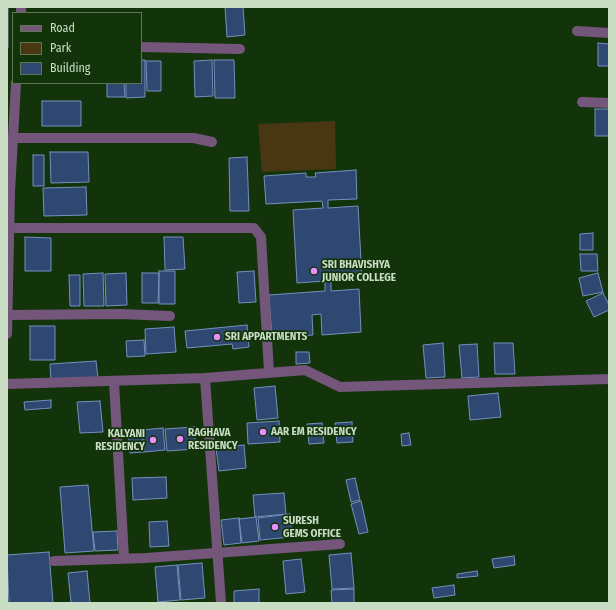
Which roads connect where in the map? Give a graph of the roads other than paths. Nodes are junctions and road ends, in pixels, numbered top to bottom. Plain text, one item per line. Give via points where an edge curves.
1 (577, 31) dead end
2 (609, 33) edge
3 (142, 47) edge
4 (240, 49) dead end
5 (16, 84) edge
6 (582, 102) dead end
7 (609, 103) edge
8 (13, 138) junction
9 (212, 142) dead end
10 (10, 228) junction
11 (8, 315) junction
12 (170, 316) dead end
13 (7, 334) edge
14 (269, 372) junction
15 (205, 378) junction
16 (609, 380) edge
17 (114, 382) junction
18 (7, 384) edge
19 (340, 544) dead end
20 (217, 553) junction
21 (124, 558) junction
22 (54, 561) dead end
23 (221, 603) edge

1 - 2 street
3 - 4 street
5 - 8 street
6 - 7 street
8 - 9 street via 194,138
8 - 10 street
10 - 11 street
10 - 14 street via 254,228 261,237
11 - 12 street
11 - 13 street
14 - 15 street
14 - 16 street via 305,370 340,387
15 - 17 street
15 - 20 street
17 - 18 street
17 - 21 street
19 - 20 street
20 - 21 street
20 - 23 street
21 - 22 street

